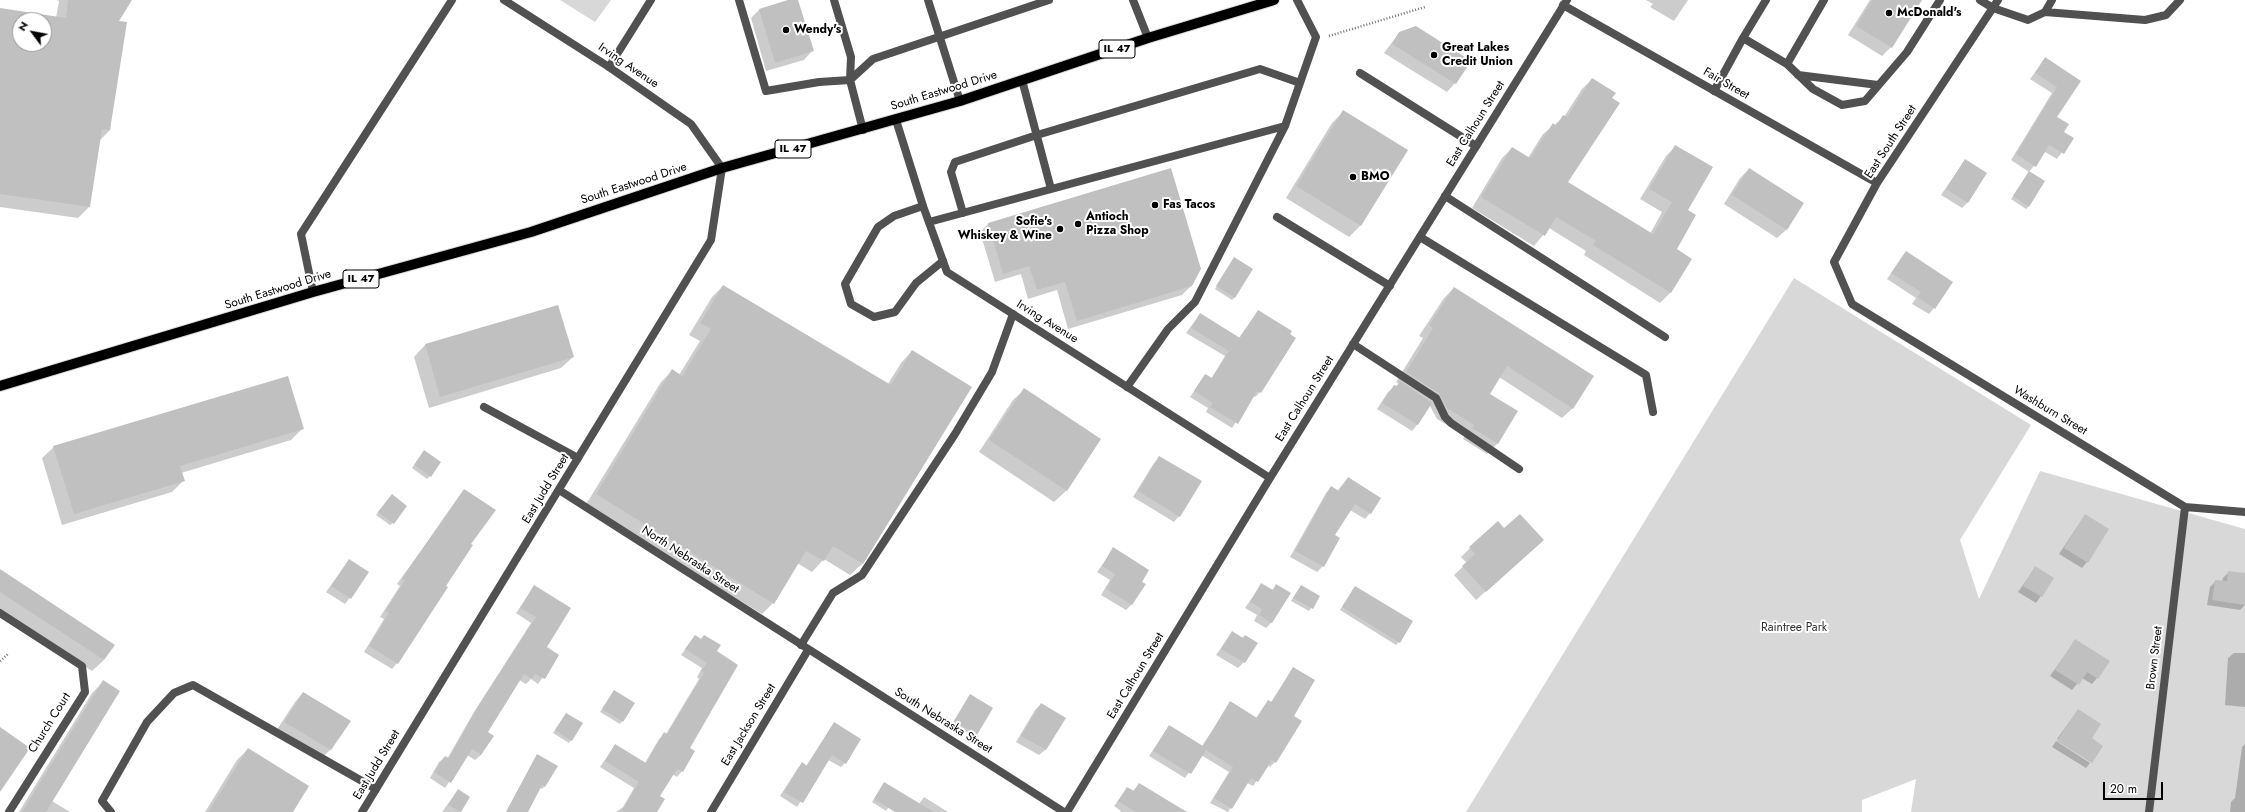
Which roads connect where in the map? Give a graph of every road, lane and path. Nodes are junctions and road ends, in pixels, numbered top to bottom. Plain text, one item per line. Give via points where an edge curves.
1 (452, 0) edge
2 (504, 0) edge
3 (651, 0) edge
4 (739, 0) edge
5 (834, 0) edge
6 (928, 0) edge
7 (1049, 0) edge
8 (1133, 0) edge
9 (1274, 0) edge
10 (1297, 0) edge
11 (1766, 0) edge
12 (1824, 0) edge
13 (1940, 0) edge
14 (1980, 0) edge
15 (1998, 0) edge
16 (2052, 0) edge
17 (2180, 0) edge
18 (1564, 2) edge
19 (1424, 7) dead end
20 (1993, 8) junction
21 (2045, 12) junction
22 (939, 37) junction
23 (1148, 38) junction
24 (1743, 38) junction
25 (1315, 40) junction
26 (1787, 64) junction
27 (609, 67) junction
28 (1360, 73) dead end
29 (1798, 75) junction
30 (850, 80) junction
31 (1022, 80) junction
32 (1300, 83) junction
33 (1878, 85) junction
34 (1714, 90) junction
35 (960, 102) junction
36 (896, 120) junction
37 (1284, 126) junction
38 (863, 130) junction
39 (1037, 135) junction
40 (1476, 146) junction
41 (722, 168) junction
42 (1878, 183) junction
43 (1051, 189) junction
44 (1445, 196) junction
45 (923, 206) junction
46 (963, 213) junction
47 (1277, 217) dead end
48 (929, 222) junction
49 (1420, 237) junction
50 (943, 261) junction
51 (1390, 286) junction
52 (313, 292) junction
53 (1852, 304) joint
54 (1013, 314) junction
55 (1665, 337) dead end
56 (1353, 344) junction
57 (0, 386) edge
58 (1127, 387) junction
59 (484, 407) dead end
60 (1653, 412) dead end
61 (578, 458) junction
62 (1519, 469) dead end
63 (1270, 478) junction
64 (559, 490) junction
65 (2185, 507) junction
66 (2245, 512) edge
67 (0, 613) edge
68 (800, 645) junction
69 (808, 650) junction
70 (8, 654) dead end
71 (0, 661) edge
72 (376, 789) junction
73 (9, 812) edge
74 (112, 812) edge
75 (362, 812) edge
76 (710, 812) edge
77 (1066, 812) edge
78 (2149, 812) edge

1 - 52 street via 302,234
2 - 27 street, Irving Avenue
3 - 27 street
4 - 30 street via 766,92 819,82
5 - 30 street via 851,57
6 - 22 street
7 - 22 street
8 - 23 street
9 - 23 main road, South Eastwood Drive / IL 47
10 - 25 street via 1316,37
11 - 24 street
12 - 26 street
13 - 33 street via 1907,52
14 - 20 street
15 - 20 street, East South Street
16 - 21 street
17 - 21 street via 2166,15 2145,20
18 - 34 street, Fair Street
18 - 40 street, East Calhoun Street
19 - 25 path
20 - 21 street via 2028,20
20 - 42 street, East South Street
22 - 30 street via 873,59
22 - 35 street
23 - 31 main road, South Eastwood Drive / IL 47
24 - 26 street
24 - 34 street
25 - 32 street
26 - 29 street
27 - 41 street, Irving Avenue via 691,124
28 - 40 street
29 - 33 street
29 - 33 street via 1813,89 1842,105 1865,101
30 - 38 street
31 - 35 main road, South Eastwood Drive / IL 47
31 - 39 street
32 - 37 street
32 - 39 street via 1260,70
34 - 42 street, Fair Street
35 - 36 main road, South Eastwood Drive / IL 47
36 - 38 main road, South Eastwood Drive / IL 47
36 - 45 street, Irving Avenue
37 - 43 street
37 - 58 street via 1195,302 1168,329
38 - 41 main road, South Eastwood Drive / IL 47
39 - 43 street
39 - 46 street via 955,162 951,172
40 - 44 street, East Calhoun Street
41 - 52 main road, South Eastwood Drive / IL 47 via 531,232
41 - 61 street, East Judd Street via 711,240
42 - 53 street, East South Street via 1834,262
43 - 46 street
44 - 49 street, East Calhoun Street
44 - 55 street
45 - 48 street, Irving Avenue
45 - 50 street via 894,216 878,227 845,284 851,304 874,317 895,312 916,283
46 - 48 street
47 - 51 street
48 - 50 street, Irving Avenue
49 - 51 street, East Calhoun Street
49 - 60 street via 1646,375
50 - 54 street, Irving Avenue via 947,272
51 - 56 street, East Calhoun Street
52 - 57 main road, South Eastwood Drive / IL 47
53 - 65 street, Washburn Street
54 - 58 street, Irving Avenue
54 - 68 street via 992,372 955,434 862,575 833,593
56 - 62 street via 1436,398 1451,423
56 - 63 street, East Calhoun Street
58 - 63 street, Irving Avenue
59 - 61 street
61 - 64 street, East Judd Street
63 - 77 street, East Calhoun Street
64 - 68 street, North Nebraska Street
64 - 72 street, East Judd Street
65 - 66 street, Washburn Street
65 - 78 street, Brown Street
67 - 73 street, Church Court via 82,666 85,692
68 - 69 street, North Nebraska Street
69 - 76 street, East Jackson Street
69 - 77 street, South Nebraska Street
70 - 71 path
72 - 74 street via 193,685 174,693 147,722 102,801
72 - 75 street, East Judd Street

